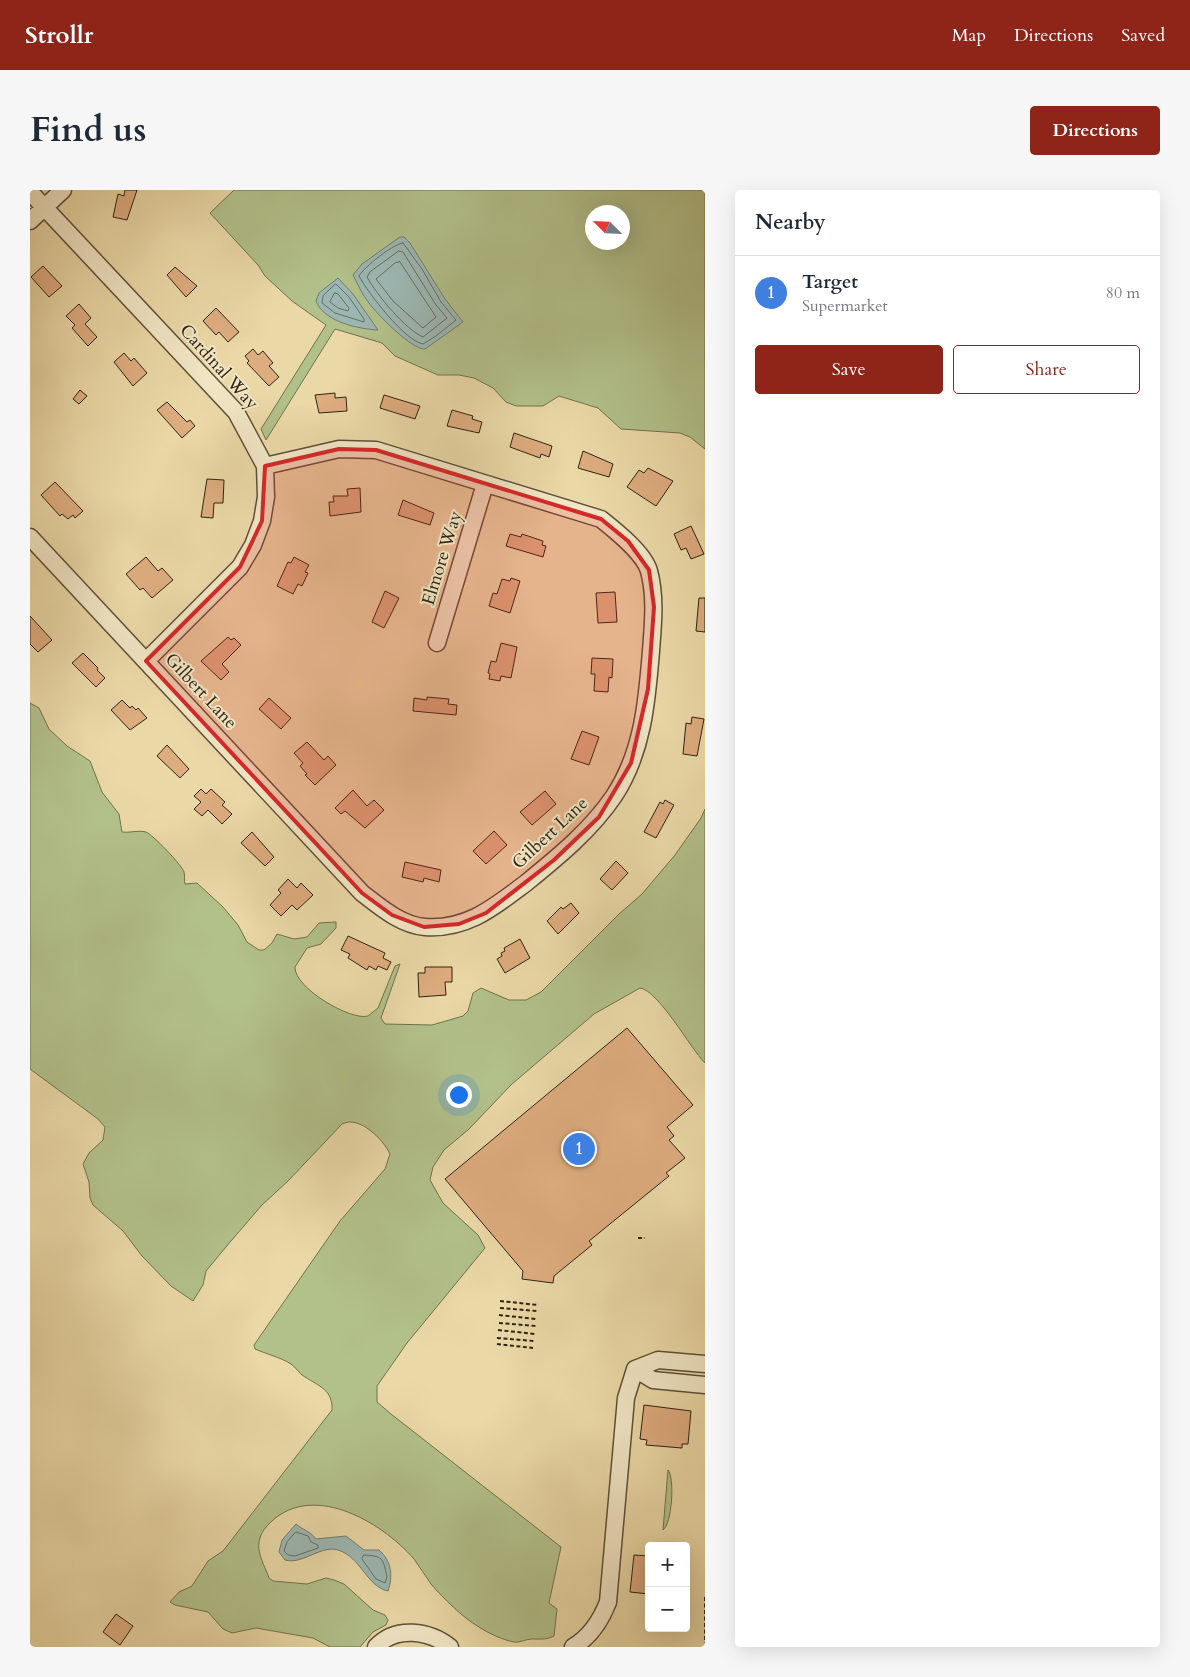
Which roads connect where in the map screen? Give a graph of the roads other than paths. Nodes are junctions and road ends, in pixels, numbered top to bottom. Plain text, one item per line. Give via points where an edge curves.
1 (63, 190) edge
2 (30, 192) edge
3 (44, 207) junction
4 (30, 221) edge
5 (265, 466) junction
6 (485, 484) junction
7 (30, 537) edge
8 (437, 643) dead end
9 (146, 661) junction
10 (705, 1364) edge
11 (635, 1369) junction
12 (705, 1385) edge
13 (376, 1647) edge
14 (450, 1647) edge
15 (573, 1647) edge

1 - 3 street
2 - 3 street, Cardinal Way
3 - 4 street
3 - 5 street, Cardinal Way via 236,412
5 - 6 street, Gilbert Lane via 339,449 376,450
5 - 9 street, Cardinal Way via 266,497 262,521 240,567
6 - 8 street, Elmore Way
6 - 9 street, Gilbert Lane via 601,519 628,541 649,570 654,607 643,726 631,763 616,794 599,817 554,860 486,913 458,924 424,927 392,915 362,893
7 - 9 street, Gilbert Lane
10 - 11 street via 658,1360
11 - 12 street via 653,1380
11 - 15 street via 626,1398 608,1602 603,1616 583,1641
13 - 14 street via 387,1639 410,1632 432,1635

